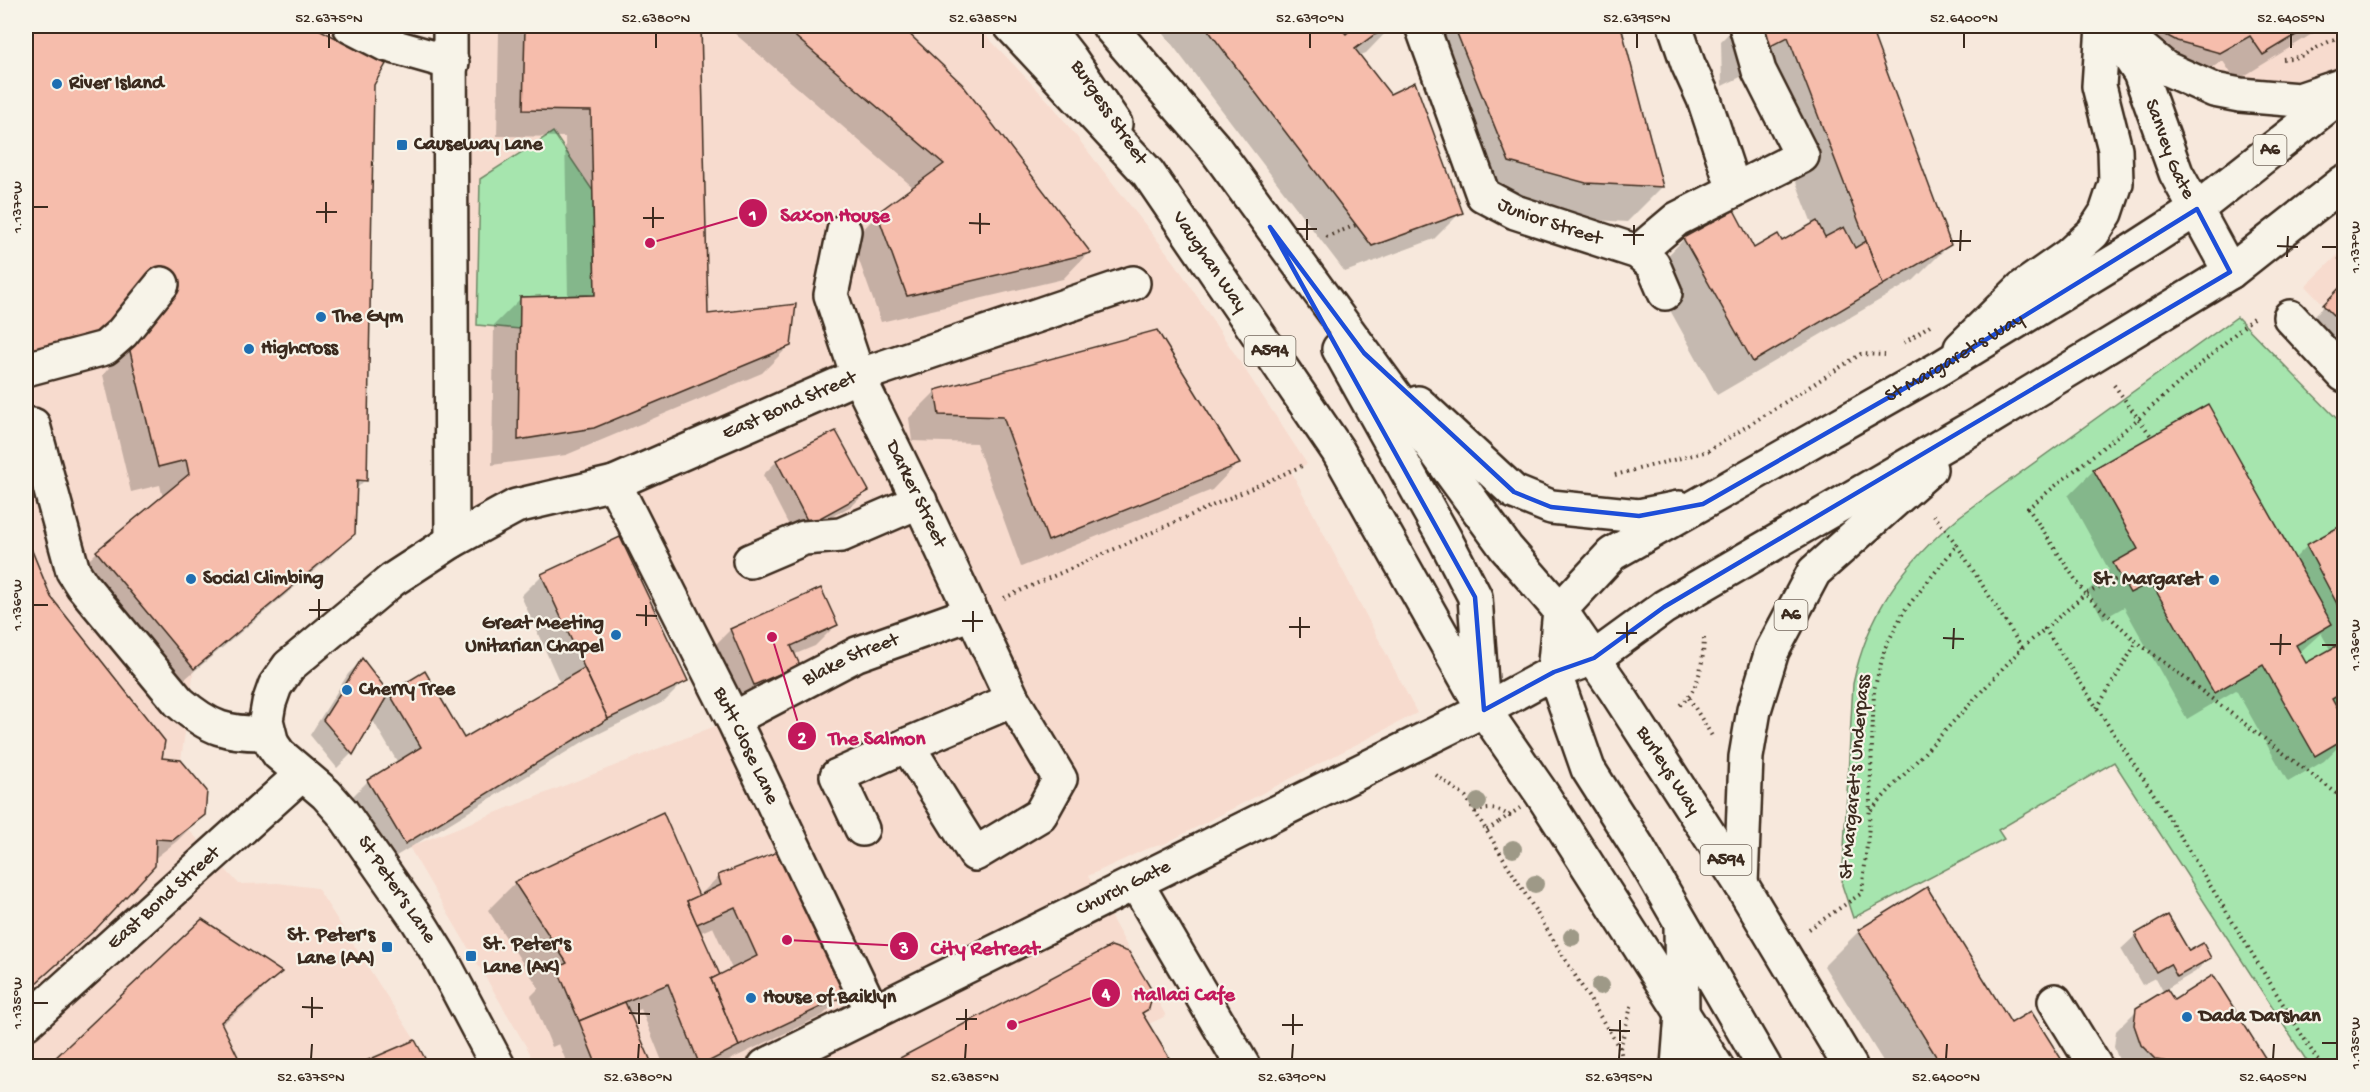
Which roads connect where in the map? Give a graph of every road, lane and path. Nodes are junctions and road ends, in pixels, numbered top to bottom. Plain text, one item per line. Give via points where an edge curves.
1 (350, 26) edge
2 (450, 26) edge
3 (1011, 26) edge
4 (1045, 26) edge
5 (1109, 26) edge
6 (1422, 26) edge
7 (1675, 26) edge
8 (1746, 26) edge
9 (2103, 26) edge
10 (2111, 26) edge
11 (2344, 34) edge
12 (2278, 60) dead end
13 (452, 63) junction
14 (2344, 85) edge
15 (2344, 93) edge
16 (1148, 173) junction
17 (2344, 182) edge
18 (1734, 190) junction
19 (2197, 209) junction
20 (1270, 227) junction
21 (844, 231) dead end
22 (1638, 252) junction
23 (2230, 272) junction
24 (1133, 283) dead end
25 (162, 285) dead end
26 (1665, 293) dead end
27 (2276, 314) joint
28 (1934, 322) dead end
29 (1896, 348) dead end
30 (1364, 353) junction
31 (1887, 355) dead end
32 (2093, 355) junction
33 (1940, 368) junction
34 (26, 369) edge
35 (2344, 375) edge
36 (858, 376) junction
37 (2138, 419) junction
38 (1986, 420) junction
39 (26, 426) edge
40 (2151, 436) dead end
41 (1300, 454) dead end
42 (1609, 476) dead end
43 (614, 483) junction
44 (1912, 485) junction
45 (920, 501) junction
46 (1703, 504) junction
47 (452, 541) junction
48 (1957, 545) junction
49 (750, 561) dead end
50 (2121, 577) dead end
51 (2085, 594) junction
52 (1560, 610) junction
53 (972, 613) junction
54 (2045, 629) junction
55 (1704, 638) dead end
56 (2137, 642) junction
57 (2022, 648) junction
58 (1594, 658) junction
59 (1554, 672) junction
60 (1689, 698) junction
61 (1013, 700) junction
62 (1680, 705) dead end
63 (2097, 708) junction
64 (1484, 710) junction
65 (733, 719) junction
66 (268, 733) junction
67 (1713, 738) dead end
68 (907, 745) junction
69 (1402, 750) junction
70 (302, 774) junction
71 (2344, 799) edge
72 (1520, 808) dead end
73 (1870, 811) junction
74 (1475, 812) junction
75 (1514, 820) dead end
76 (862, 829) dead end
77 (1487, 830) junction
78 (1136, 883) junction
79 (1741, 884) junction
80 (1681, 923) junction
81 (1780, 949) junction
82 (2055, 1001) dead end
83 (873, 1013) junction
84 (1682, 1014) junction
85 (26, 1023) edge
86 (498, 1066) edge
87 (765, 1066) edge
88 (1243, 1066) edge
89 (1624, 1066) edge
90 (1678, 1066) edge
91 (1716, 1066) edge
92 (1764, 1066) edge
93 (1850, 1066) edge
94 (2095, 1066) edge
95 (2321, 1066) edge

1 - 13 main road via 385,44
2 - 13 main road
3 - 16 main road, Vaughan Way / A594
4 - 16 main road, Burgess Street
5 - 20 main road, A594 via 1213,147
6 - 22 main road, Junior Street via 1483,195 1515,212
7 - 18 main road
8 - 18 main road via 1759,71 1802,156
9 - 33 main road via 2099,86 2115,149 2116,172 2106,213 2093,233 2022,288
10 - 14 main road via 2165,68 2214,90 2299,100
10 - 19 main road, Sanvey Gate via 2140,73 2176,173
11 - 12 path via 2299,57
13 - 47 main road
15 - 19 main road, St Margaret's Way / A6
16 - 64 main road, Vaughan Way / A594 via 1338,451
17 - 23 main road, A6
18 - 22 main road via 1677,219
19 - 23 main road, Sanvey Gate
19 - 33 main road, St Margaret's Way / A6
20 - 30 main road, A594
20 - 64 main road, A594 via 1475,597
21 - 36 main road, Darker Street via 831,295
22 - 26 main road via 1653,265
23 - 32 main road, A6
24 - 36 main road, East Bond Street
25 - 34 main road via 105,348
27 - 35 main road
27 - 37 path
28 - 29 path
30 - 46 main road via 1514,492 1551,507 1639,516
30 - 52 main road, Burleys Way / A594 via 1506,548
31 - 42 path via 1861,354 1708,451
32 - 37 path
32 - 38 main road, A6
33 - 46 main road, St Margaret's Way / A6
36 - 43 main road, East Bond Street
36 - 45 main road, Darker Street
37 - 40 path
37 - 51 path via 2028,508
38 - 44 main road, A6
38 - 58 main road, A6 via 1664,607
39 - 66 main road via 33,426 73,571 101,608 195,716 225,731
41 - 53 path via 1307,464
43 - 47 main road, East Bond Street via 516,506
43 - 65 main road, Butt Close Lane
44 - 48 path
44 - 79 main road, A6 via 1814,572 1772,651 1754,710 1746,757
45 - 49 main road via 841,535 804,538
45 - 53 main road, Darker Street
46 - 52 main road, St Margaret's Way / A6 via 1612,555
47 - 66 main road via 392,580 290,666 268,702
48 - 57 path
48 - 73 path, St Margaret's Underpass via 1904,610 1885,648 1874,690
50 - 51 path
51 - 54 path
51 - 56 path
52 - 58 main road, Burleys Way / A594
52 - 59 main road
53 - 61 main road, Darker Street
53 - 65 main road, Blake Street via 857,654
54 - 57 path
54 - 63 path
55 - 60 path via 1704,656
56 - 63 path
56 - 71 path
57 - 73 path
58 - 59 main road, Church Gate
58 - 79 main road, Burleys Way / A594
59 - 64 main road, Church Gate
59 - 80 main road via 1588,768
60 - 62 path
60 - 67 path
61 - 68 main road
61 - 68 main road, Darker Street via 1060,779 1040,815 975,854
63 - 95 path
64 - 69 main road, Church Gate
64 - 84 main road, A594
65 - 83 main road, Butt Close Lane
66 - 70 main road, St Peter's Lane via 279,754
68 - 76 main road via 837,777
69 - 74 path via 1466,797
69 - 78 main road, Church Gate
70 - 85 main road, East Bond Street
70 - 86 main road, St Peter's Lane via 342,812 418,921 463,996
72 - 77 path, bridge
73 - 81 path, St Margaret's Underpass via 1862,893
74 - 75 path via 1488,807
74 - 77 path
77 - 89 path via 1620,1049
78 - 83 main road, Church Gate
78 - 88 main road
79 - 81 main road, Burleys Way / A594
80 - 84 main road
80 - 92 main road
81 - 93 main road, Burleys Way / A594
82 - 94 main road
83 - 87 main road, Church Gate
84 - 90 main road
84 - 91 main road, A594

